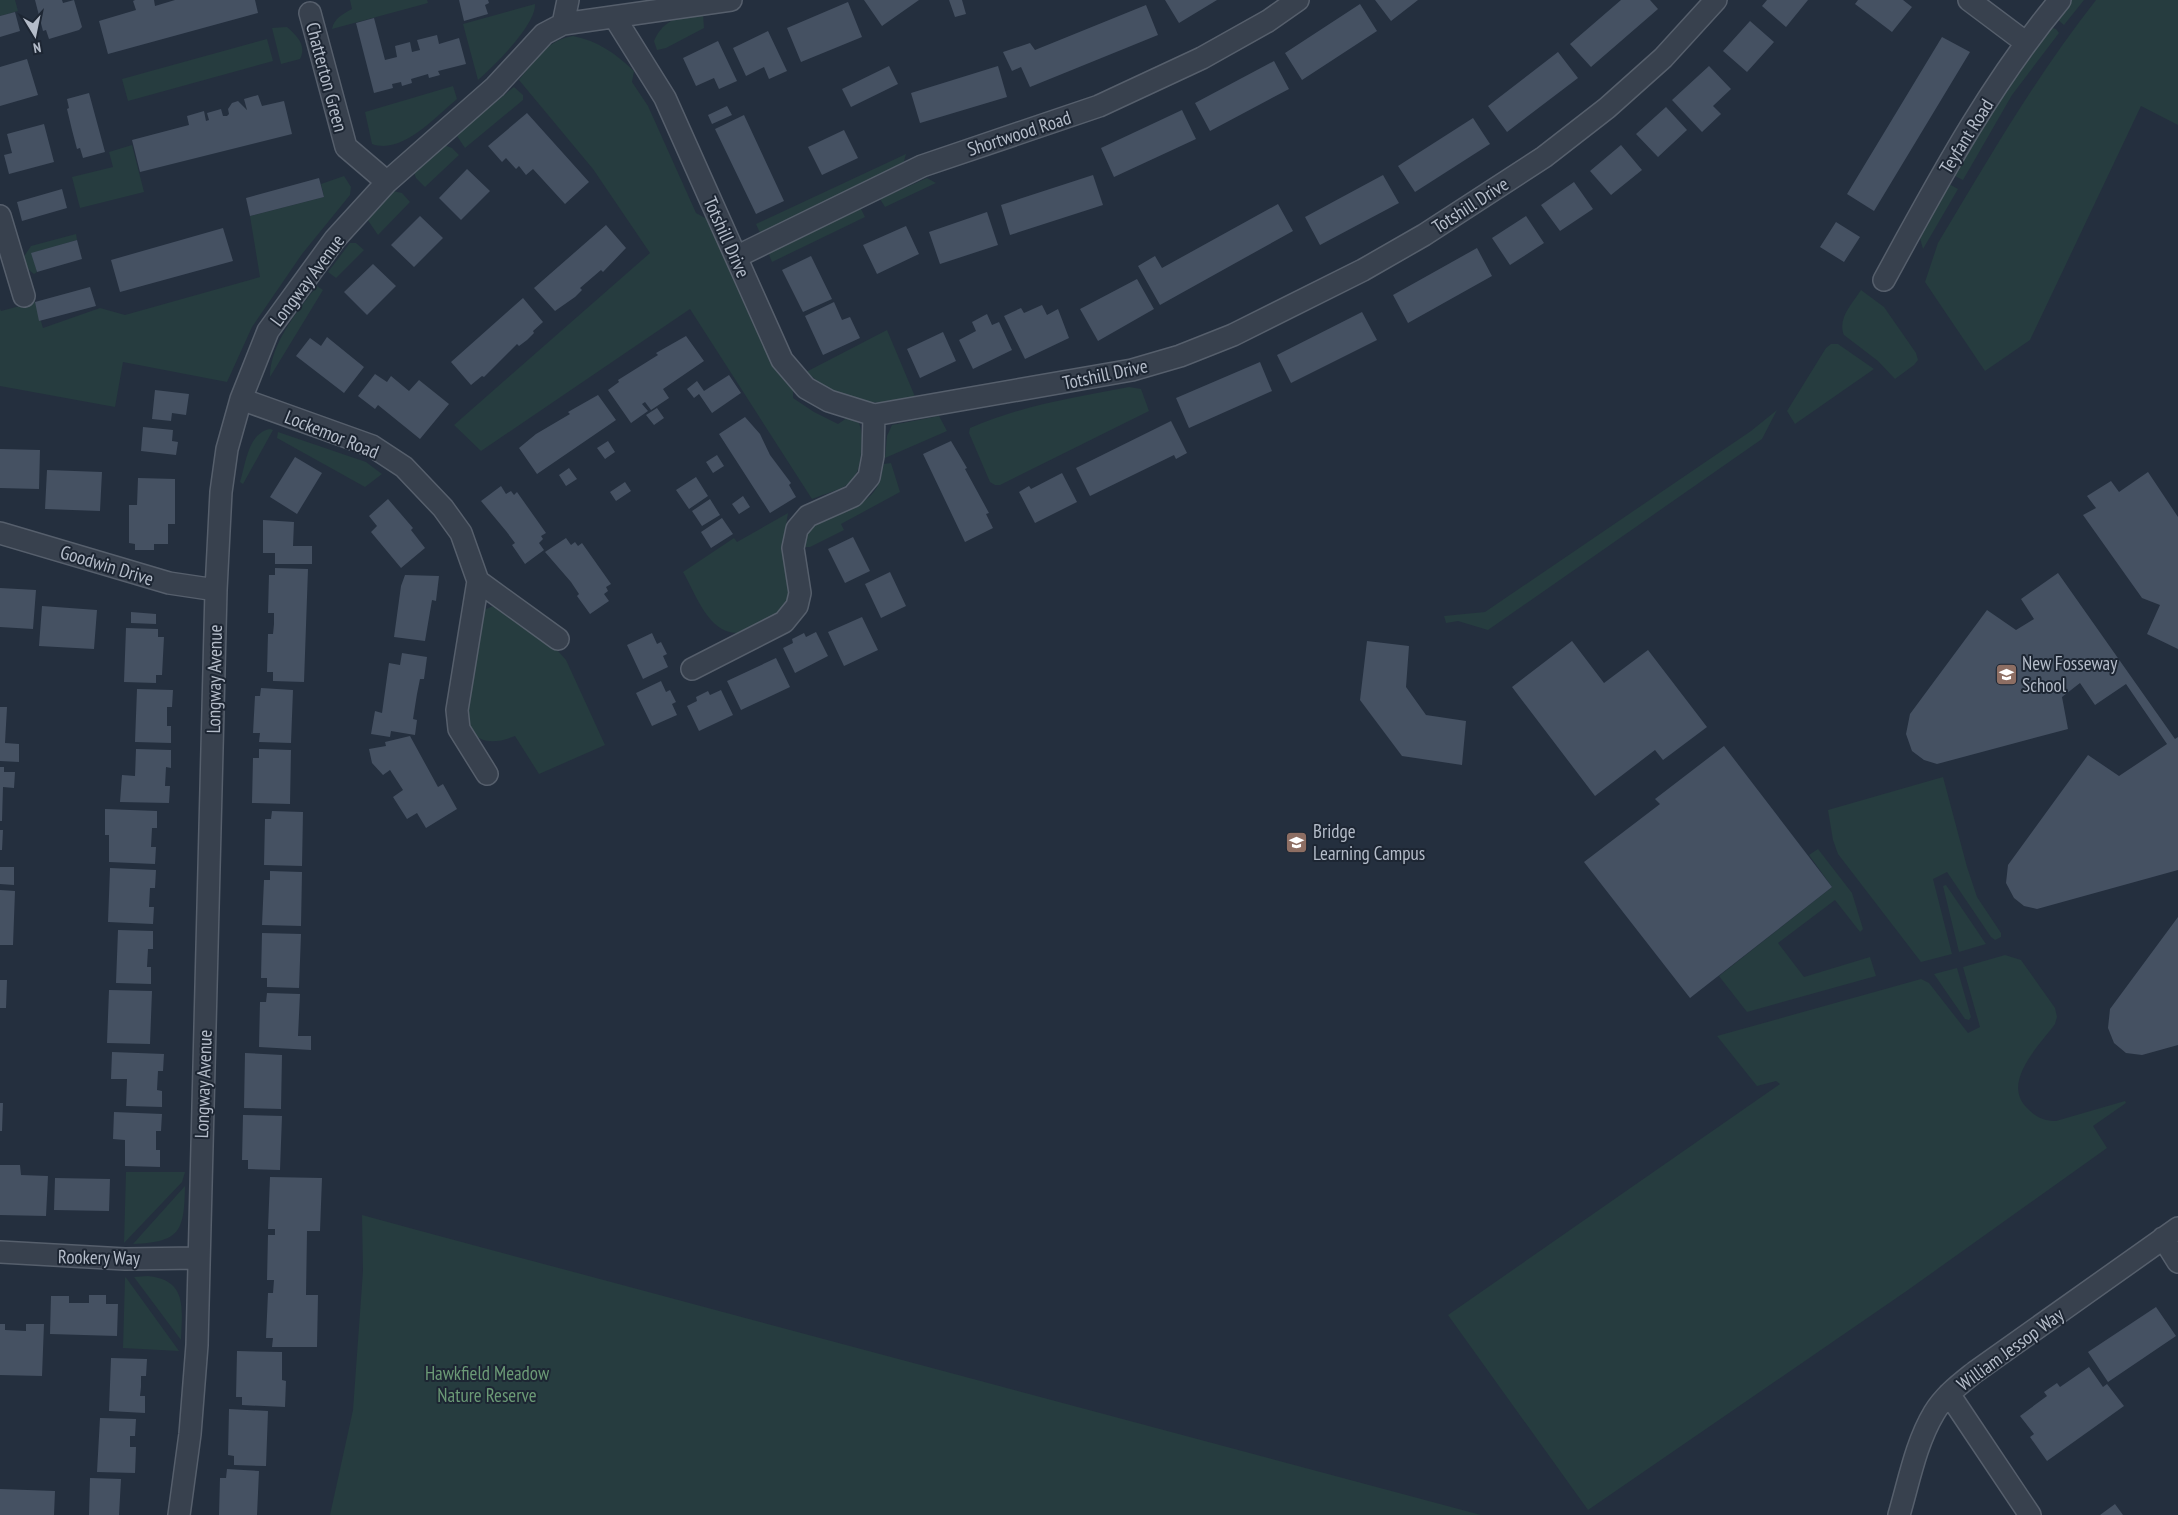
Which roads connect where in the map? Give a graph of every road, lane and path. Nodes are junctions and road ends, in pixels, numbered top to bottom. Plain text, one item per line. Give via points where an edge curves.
1 (568, 0) edge
2 (731, 0) edge
3 (1298, 0) edge
4 (1716, 0) edge
5 (1969, 0) edge
6 (2060, 0) edge
7 (310, 13) dead end
8 (615, 18) junction
9 (563, 24) junction
10 (2026, 42) junction
11 (387, 182) junction
12 (0, 216) edge
13 (736, 257) junction
14 (1884, 280) dead end
15 (24, 296) dead end
16 (241, 399) junction
17 (874, 415) junction
18 (0, 533) edge
19 (478, 581) junction
20 (216, 590) junction
21 (558, 639) dead end
22 (692, 669) dead end
23 (487, 774) dead end
24 (2171, 1233) edge
25 (0, 1252) edge
26 (198, 1258) junction
27 (2178, 1262) edge
28 (1949, 1394) junction
29 (179, 1515) edge
30 (1900, 1515) edge
31 (2030, 1515) edge

1 - 9 street
2 - 8 street, Longway Avenue
3 - 13 street, Shortwood Road via 1202,58 1099,106 922,166
4 - 17 street, Totshill Drive via 1663,58 1607,108 1544,157 1424,235 1300,303 1189,353 1132,370
5 - 10 street
6 - 10 street, Teyfant Road
7 - 11 street, Chatterton Green via 346,147
8 - 9 street, Longway Avenue
8 - 13 street, Totshill Drive via 665,98
9 - 11 street, Longway Avenue via 544,34 495,87
10 - 14 street, Teyfant Road via 1954,152
11 - 16 street, Longway Avenue via 335,239 268,331
12 - 15 street
13 - 17 street, Totshill Drive via 789,371 806,388 829,401
16 - 19 street, Lockemor Road via 372,446 404,467 444,508 461,533
16 - 20 street, Longway Avenue via 227,449 221,492
17 - 22 street via 869,477 853,496 808,516 797,529 793,548 800,593 797,606 784,622
18 - 20 street, Goodwin Drive via 169,583
19 - 21 street
19 - 23 street, Lockemor Road via 457,710 459,729
20 - 26 street, Longway Avenue
24 - 27 street
24 - 28 street, William Jessop Way via 1975,1372
25 - 26 street, Rookery Way via 125,1259
26 - 29 street, Longway Avenue via 197,1345
28 - 30 street, William Jessop Way via 1934,1413 1925,1435
28 - 31 street

